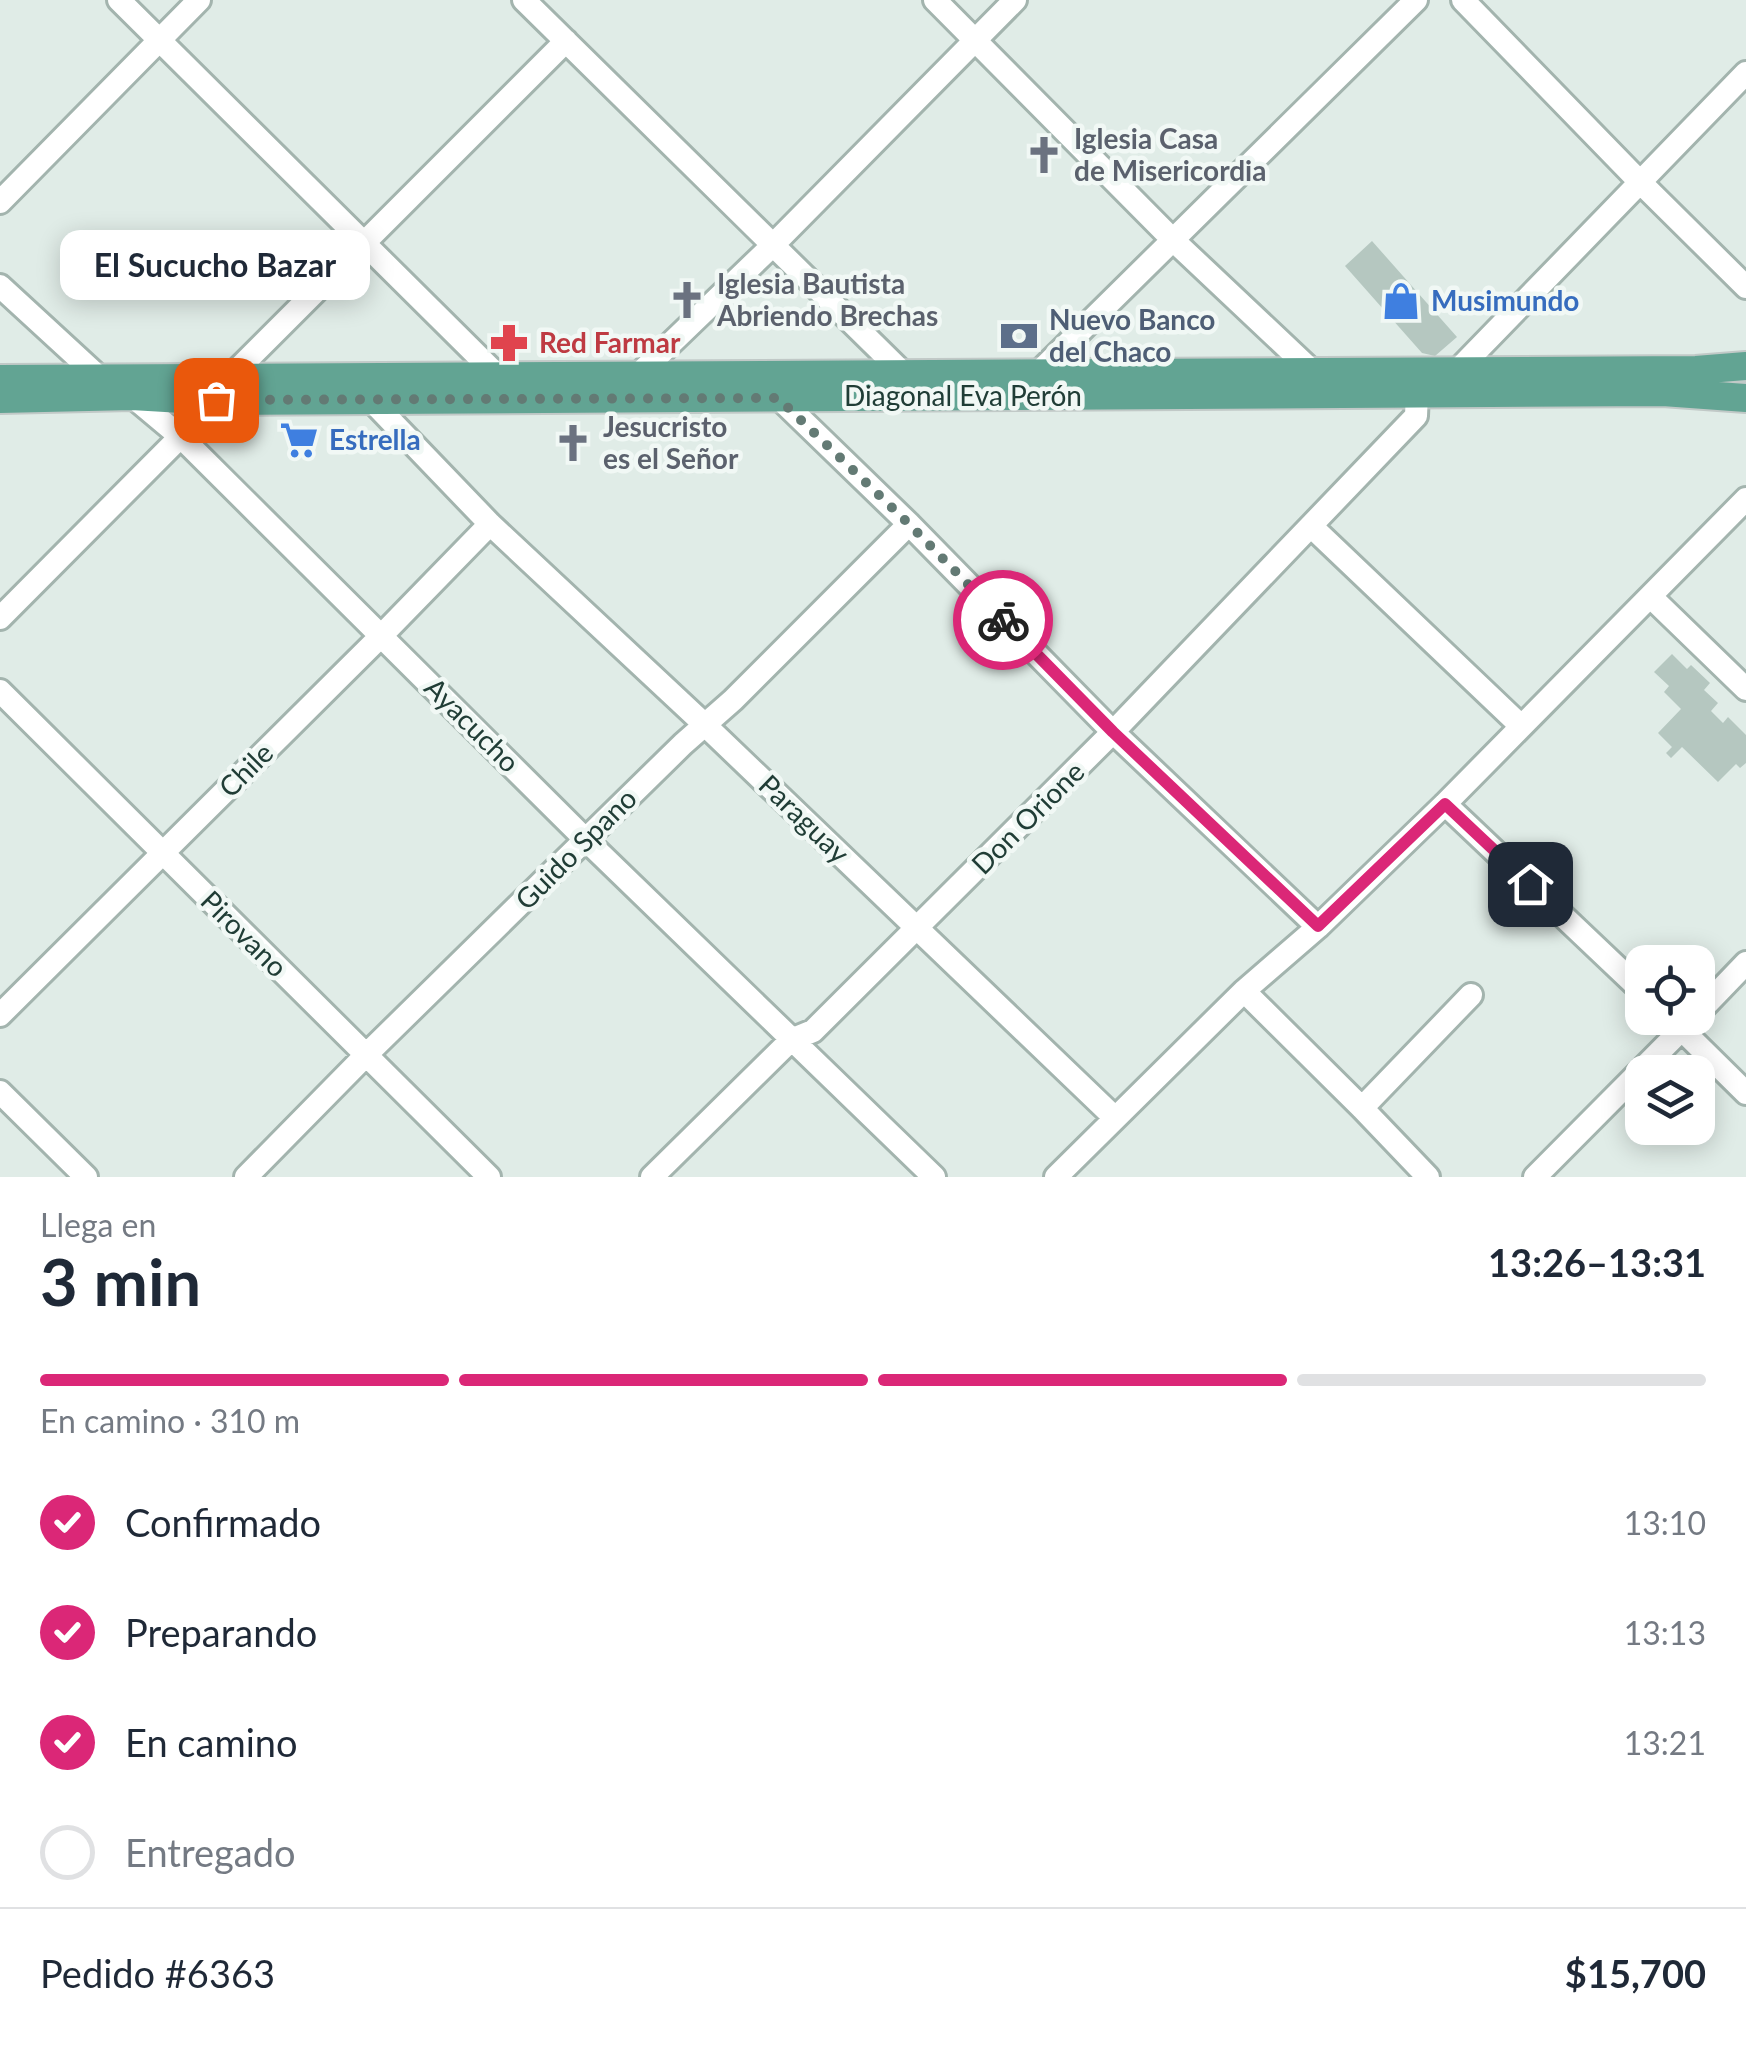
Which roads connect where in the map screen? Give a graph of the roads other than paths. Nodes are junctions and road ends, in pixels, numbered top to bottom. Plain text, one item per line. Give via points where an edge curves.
1 (120, 0) edge
2 (200, 0) edge
3 (524, 0) edge
4 (935, 0) edge
5 (1015, 0) edge
6 (1416, 0) edge
7 (1462, 0) edge
8 (160, 40) junction
9 (974, 40) junction
10 (566, 41) junction
11 (1746, 72) edge
12 (1639, 181) junction
13 (0, 202) edge
14 (1172, 240) junction
15 (364, 242) junction
16 (772, 245) junction
17 (0, 286) edge
18 (1746, 286) edge
19 (1746, 366) edge
20 (1458, 371) junction
21 (1039, 372) junction
22 (1313, 372) junction
23 (639, 374) junction
24 (904, 374) junction
25 (497, 376) junction
26 (100, 378) junction
27 (0, 379) edge
28 (222, 389) junction
29 (1416, 394) junction
30 (132, 396) junction
31 (369, 398) junction
32 (778, 398) junction
33 (1746, 398) edge
34 (0, 399) edge
35 (181, 437) junction
36 (1746, 499) edge
37 (490, 524) junction
38 (909, 524) junction
39 (1312, 527) junction
40 (1651, 597) junction
41 (0, 618) edge
42 (382, 635) junction
43 (1746, 689) edge
44 (0, 691) edge
45 (704, 724) junction
46 (1522, 726) junction
47 (1113, 732) junction
48 (1445, 804) junction
49 (586, 840) junction
50 (162, 853) junction
51 (1318, 926) junction
52 (918, 928) junction
53 (1746, 963) edge
54 (1625, 976) edge
55 (1244, 992) junction
56 (1715, 992) edge
57 (1471, 995) dead end
58 (0, 1015) edge
59 (1671, 1035) edge
60 (1699, 1035) edge
61 (791, 1040) junction
62 (366, 1055) junction
63 (0, 1092) edge
64 (1746, 1092) edge
65 (1362, 1108) junction
66 (1115, 1118) junction
67 (86, 1177) edge
68 (246, 1177) edge
69 (489, 1177) edge
70 (652, 1177) edge
71 (934, 1177) edge
72 (1056, 1177) edge
73 (1428, 1177) edge
74 (1535, 1177) edge

1 - 8 street
2 - 8 street
3 - 10 street
4 - 9 street
5 - 9 street
6 - 14 street
7 - 12 street
8 - 13 street
8 - 15 street
9 - 14 street
9 - 16 street
10 - 15 street
10 - 16 street
11 - 12 street
12 - 18 street
12 - 20 street
14 - 21 street
14 - 22 street
15 - 25 street
15 - 28 street
16 - 23 street
16 - 24 street
17 - 26 street, Ayacucho
19 - 20 main road, Diagonal Eva Perón
20 - 22 main road, Diagonal Eva Perón
21 - 22 main road, Diagonal Eva Perón
21 - 24 main road, Diagonal Eva Perón
23 - 24 main road, Diagonal Eva Perón
23 - 25 main road, Diagonal Eva Perón
25 - 28 main road, Diagonal Eva Perón
26 - 27 main road, Diagonal Eva Perón
26 - 28 main road, Diagonal Eva Perón
26 - 30 street, Ayacucho
28 - 30 main road, Diagonal Eva Perón
28 - 31 main road, Diagonal Eva Perón
28 - 35 street
29 - 32 main road, Diagonal Eva Perón
29 - 33 main road, Diagonal Eva Perón
29 - 39 street, Don Orione via 1416,416
30 - 34 main road, Diagonal Eva Perón
30 - 35 street, Ayacucho
31 - 32 main road, Diagonal Eva Perón
31 - 37 street, Paraguay
32 - 38 street
35 - 41 street
35 - 42 street, Ayacucho
36 - 40 street
37 - 42 street, Chile
37 - 45 street, Paraguay
38 - 45 street, Guido Spano
38 - 47 street
39 - 46 street
39 - 47 street, Don Orione
40 - 43 street
40 - 46 street
42 - 49 street, Ayacucho
42 - 50 street, Chile
44 - 50 street, Pirovano
45 - 49 street, Guido Spano
45 - 52 street, Paraguay
46 - 48 street
47 - 51 street
47 - 52 street, Don Orione
48 - 51 street
48 - 54 street
49 - 61 street, Ayacucho
49 - 62 street, Guido Spano
50 - 58 street, Chile
50 - 62 street, Pirovano
51 - 55 street
52 - 61 street, Don Orione via 813,1031
52 - 66 street, Paraguay
53 - 56 street
55 - 65 street
55 - 66 street
57 - 65 street
59 - 74 street
60 - 64 street
61 - 70 street, Don Orione
61 - 71 street, Ayacucho
62 - 68 street, Guido Spano
62 - 69 street, Pirovano
63 - 67 street
65 - 73 street
66 - 72 street

